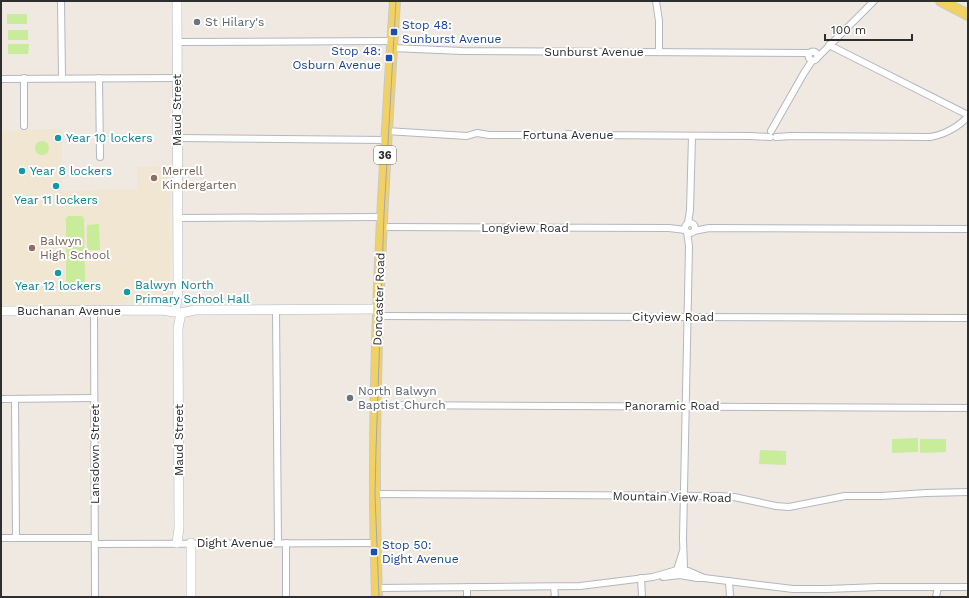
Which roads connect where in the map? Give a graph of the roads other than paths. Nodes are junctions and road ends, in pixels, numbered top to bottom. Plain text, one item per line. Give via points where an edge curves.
1 (61, 1) edge
2 (176, 1) edge
3 (395, 1) edge
4 (656, 1) edge
5 (874, 1) edge
6 (941, 1) edge
7 (968, 15) edge
8 (177, 42) junction
9 (392, 45) junction
10 (829, 45) junction
11 (659, 52) junction
12 (812, 57) junction
13 (24, 78) junction
14 (62, 78) junction
15 (99, 78) junction
16 (177, 78) junction
17 (1, 79) edge
18 (968, 115) edge
19 (24, 126) dead end
20 (773, 134) junction
21 (386, 135) junction
22 (692, 136) junction
23 (177, 138) junction
24 (100, 157) dead end
25 (178, 218) junction
26 (382, 222) junction
27 (690, 228) junction
28 (968, 229) edge
29 (94, 310) junction
30 (178, 310) junction
31 (276, 310) junction
32 (1, 311) edge
33 (379, 313) junction
34 (688, 317) junction
35 (968, 318) edge
36 (94, 398) junction
37 (1, 399) edge
38 (15, 399) junction
39 (376, 405) junction
40 (686, 406) junction
41 (968, 408) edge
42 (968, 492) edge
43 (374, 494) junction
44 (684, 496) junction
45 (1, 538) edge
46 (16, 538) junction
47 (95, 541) junction
48 (183, 543) junction
49 (278, 543) junction
50 (286, 543) junction
51 (375, 543) junction
52 (680, 572) junction
53 (641, 578) junction
54 (729, 581) junction
55 (467, 587) junction
56 (554, 587) junction
57 (938, 587) junction
58 (968, 587) edge
59 (377, 592) edge
60 (95, 597) edge
61 (191, 597) edge
62 (286, 597) edge
63 (467, 597) edge
64 (555, 597) edge
65 (642, 597) edge
66 (730, 597) edge
67 (936, 597) edge

1 - 14 street
2 - 8 street, Maud Street
3 - 9 main road, Doncaster Road / 36
4 - 11 street
5 - 10 street
6 - 7 main road
8 - 9 street, Sunburst Avenue
8 - 16 street, Maud Street
9 - 11 street, Sunburst Avenue via 462,51
9 - 21 main road, Doncaster Road / 36
10 - 12 street
10 - 18 street
11 - 12 street, Sunburst Avenue via 796,53
12 - 20 street
13 - 14 street
13 - 17 street
13 - 19 street
14 - 15 street
15 - 16 street
15 - 24 street
16 - 23 street, Maud Street
18 - 20 street, Fortuna Avenue via 956,126 930,137
20 - 22 street, Fortuna Avenue
21 - 22 street, Fortuna Avenue via 466,136 477,133 558,137 568,134
21 - 23 street, Fortuna Avenue
21 - 26 main road, Doncaster Road / 36
22 - 27 street
23 - 25 street, Maud Street
25 - 26 street, Longview Road
25 - 30 street, Maud Street
26 - 27 street, Longview Road
26 - 33 main road, Doncaster Road / 36
27 - 28 street, Longview Road
27 - 34 street
29 - 30 street, Buchanan Avenue
29 - 32 street, Buchanan Avenue
29 - 36 street, Lansdown Street
30 - 31 street, Buchanan Avenue
30 - 48 street, Maud Street via 179,528
31 - 33 street, Buchanan Avenue
31 - 49 street
33 - 34 street, Cityview Road
33 - 39 main road, Doncaster Road / 36
34 - 35 street, Cityview Road
34 - 40 street
36 - 38 street
36 - 47 street, Lansdown Street
37 - 38 street
38 - 46 street
39 - 40 street, Panoramic Road
39 - 43 main road, Doncaster Road / 36
40 - 41 street, Panoramic Road
40 - 44 street
42 - 44 street, Mountain View Road via 845,496 789,507 734,497
43 - 44 street, Mountain View Road
43 - 51 main road, Doncaster Road / 36
44 - 52 street
45 - 46 street, Dight Avenue
46 - 47 street, Dight Avenue
47 - 48 street, Dight Avenue
47 - 60 street, Lansdown Street
48 - 49 street, Dight Avenue
48 - 61 street, Maud Street
49 - 50 street, Dight Avenue
50 - 51 street, Dight Avenue
50 - 62 street
51 - 59 main road, Doncaster Road / 36
52 - 53 street via 664,578
52 - 54 street via 697,578
53 - 56 street
53 - 65 street
54 - 57 street via 800,589
54 - 66 street
55 - 56 street
55 - 59 street
55 - 63 street
56 - 64 street
57 - 58 street
57 - 67 street

